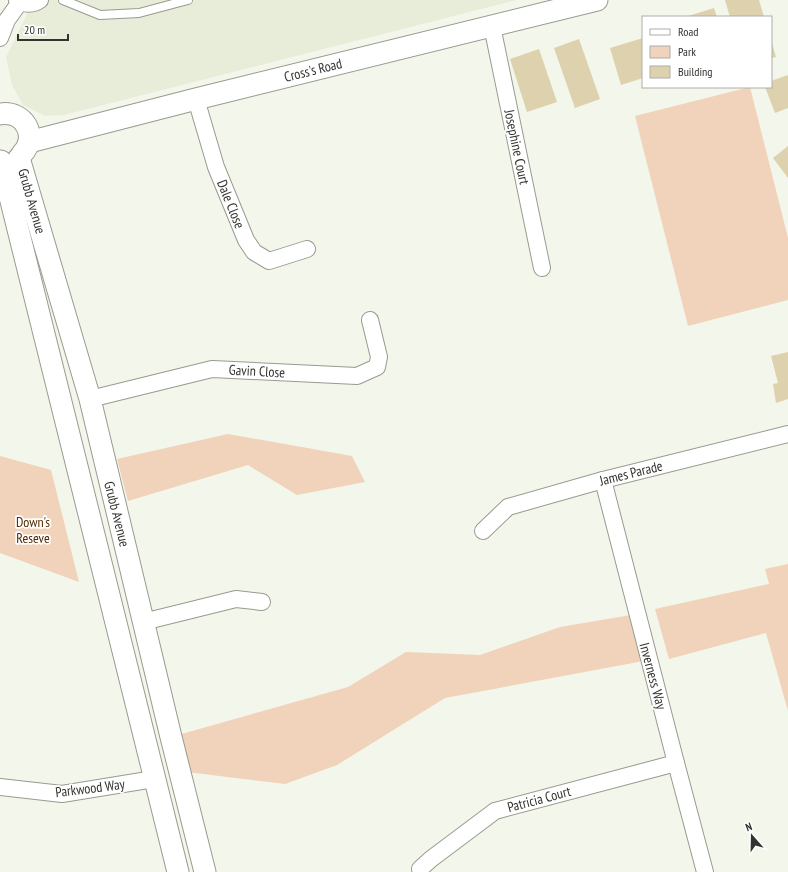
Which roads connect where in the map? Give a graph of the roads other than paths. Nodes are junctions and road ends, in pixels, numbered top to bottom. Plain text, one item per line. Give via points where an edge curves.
1 (40, 0) edge
2 (62, 0) edge
3 (188, 0) edge
4 (597, 0) edge
5 (19, 1) edge
6 (492, 26) junction
7 (0, 38) edge
8 (196, 99) junction
9 (0, 114) edge
10 (12, 156) edge
11 (307, 249) dead end
12 (542, 268) dead end
13 (370, 320) dead end
14 (90, 399) junction
15 (788, 434) edge
16 (603, 480) junction
17 (484, 532) dead end
18 (262, 602) dead end
19 (143, 622) junction
20 (676, 763) junction
21 (179, 771) junction
22 (154, 779) junction
23 (0, 787) edge
24 (420, 869) dead end
25 (178, 872) edge
26 (206, 872) edge
27 (705, 872) edge

1 - 5 street via 33,4
2 - 3 lane via 100,15 139,13
4 - 6 street, Cross's Road
5 - 7 street
6 - 8 street, Cross's Road
6 - 12 street, Josephine Court
8 - 10 street, Cross's Road
8 - 11 street, Dale Close via 216,167 246,240 254,252 269,261
9 - 10 street via 18,117 28,130 30,138
10 - 14 street, Grubb Avenue
10 - 22 street, Grubb Avenue
13 - 14 street, Gavin Close via 379,357 377,367 357,376 212,369
14 - 19 street, Grubb Avenue
15 - 16 street, James Parade
16 - 17 street, James Parade via 508,507
16 - 20 street, Inverness Way
18 - 19 street via 236,599
19 - 21 street, Grubb Avenue
20 - 24 street, Patricia Court via 495,811
20 - 27 street, Inverness Way
21 - 22 street, Parkwood Way
21 - 26 street, Grubb Avenue
22 - 23 street, Parkwood Way via 62,794
22 - 25 street, Grubb Avenue

